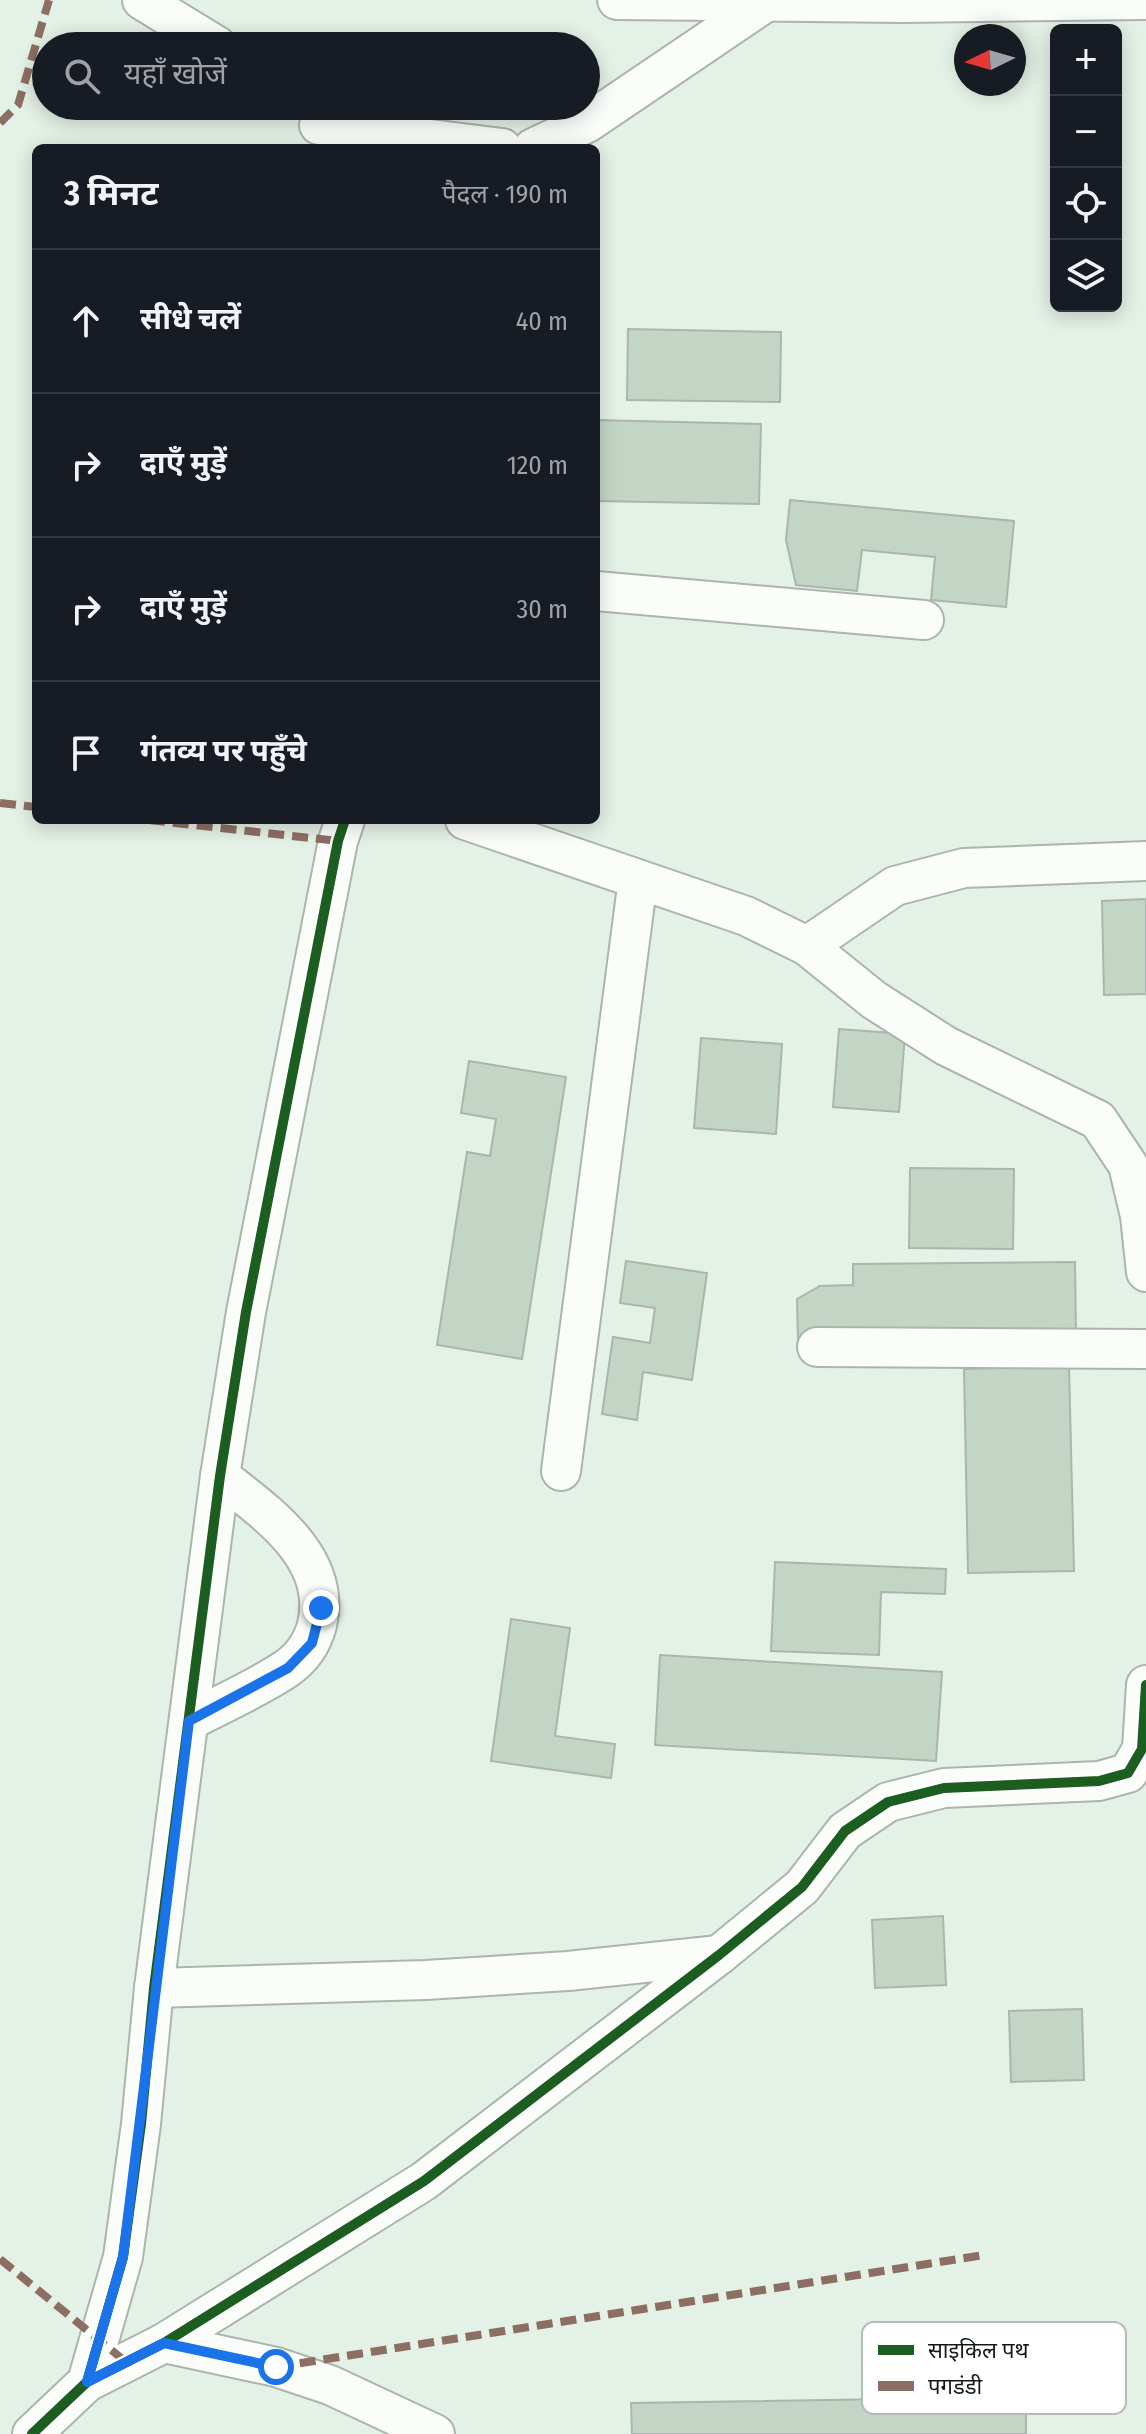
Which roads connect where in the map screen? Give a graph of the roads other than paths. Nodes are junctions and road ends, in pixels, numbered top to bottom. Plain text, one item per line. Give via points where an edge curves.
1 (142, 0) edge
2 (617, 0) edge
3 (1146, 0) edge
4 (766, 2) edge
5 (194, 32) edge
6 (600, 114) edge
7 (591, 120) edge
8 (316, 126) edge
9 (468, 144) edge
10 (542, 144) edge
11 (600, 591) edge
12 (924, 620) dead end
13 (344, 824) edge
14 (477, 824) edge
15 (1146, 861) edge
16 (638, 879) junction
17 (807, 946) junction
18 (1146, 1272) edge
19 (817, 1347) dead end
20 (1146, 1349) edge
21 (561, 1471) dead end
22 (220, 1476) junction
23 (1146, 1685) edge
24 (189, 1721) junction
25 (1137, 1773) edge
26 (719, 1955) junction
27 (154, 1988) junction
28 (164, 2343) junction
29 (87, 2382) junction
30 (32, 2434) edge
31 (435, 2434) edge

1 - 5 street
2 - 4 street
3 - 4 street
4 - 6 street
7 - 10 street
8 - 9 street
11 - 12 street
13 - 22 street via 272,1173
14 - 16 street
15 - 17 street via 964,868 895,886
16 - 17 street via 746,916
16 - 21 street
17 - 18 street via 874,1000 946,1046 1098,1120 1128,1165
19 - 20 street
22 - 24 street
22 - 24 street via 284,1528 312,1567 321,1608 312,1643 288,1668
23 - 25 street
24 - 27 street
25 - 26 street via 1099,1781 944,1788 888,1802 845,1831 802,1887
26 - 27 street via 426,1980
26 - 28 street via 424,2181
27 - 29 street via 123,2257
28 - 29 street
28 - 31 street via 276,2367 330,2385
29 - 30 street

